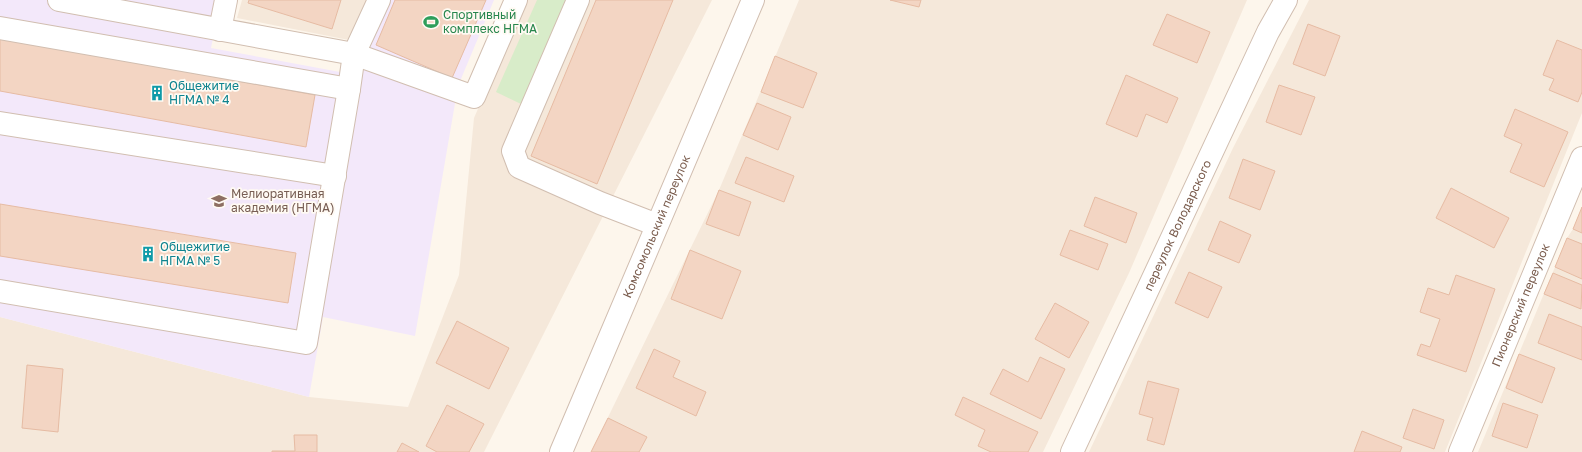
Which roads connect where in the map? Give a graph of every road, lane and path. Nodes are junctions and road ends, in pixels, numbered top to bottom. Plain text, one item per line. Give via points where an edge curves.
1 (59, 0) edge
2 (226, 0) edge
3 (379, 0) edge
4 (516, 0) edge
5 (578, 0) edge
6 (753, 0) edge
7 (1286, 0) edge
8 (0, 28) edge
9 (220, 30) junction
10 (354, 54) junction
11 (349, 89) junction
12 (0, 123) edge
13 (1582, 158) edge
14 (335, 176) junction
15 (657, 225) junction
16 (0, 291) edge
17 (561, 452) edge
18 (1072, 452) edge
19 (1460, 452) edge

1 - 9 street
2 - 9 street
3 - 10 street
4 - 10 street via 474,97
5 - 15 street via 513,151 519,167
6 - 15 street, Комсомольский переулок
7 - 18 street, переулок Володарского via 1264,39
8 - 11 street
9 - 10 street
10 - 11 street
11 - 14 street
12 - 14 street
13 - 19 street, Пионерский переулок
14 - 16 street via 306,343
15 - 17 street, Комсомольский переулок

